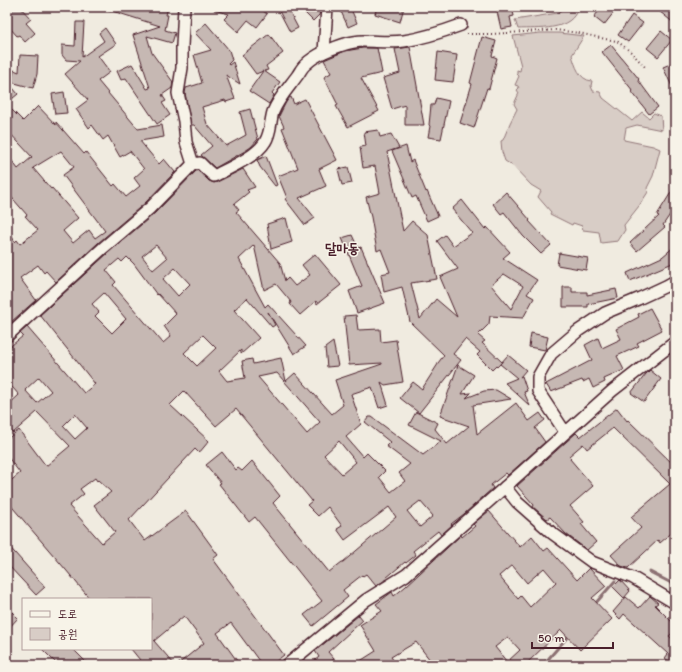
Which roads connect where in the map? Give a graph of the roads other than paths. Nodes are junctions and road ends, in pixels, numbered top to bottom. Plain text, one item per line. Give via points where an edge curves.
1 (184, 7) edge
2 (326, 7) edge
3 (461, 29) road end
4 (324, 52) junction
5 (193, 164) junction
6 (675, 281) edge
7 (7, 336) edge
8 (675, 342) edge
9 (565, 432) junction
10 (505, 487) junction
11 (675, 604) edge
12 (287, 665) edge

1 - 5 street via 182,68 178,93 186,142
2 - 4 street
3 - 4 street via 404,41 348,43
4 - 5 street via 305,64 283,94 274,111 265,143 257,151 241,163 214,176 200,163
5 - 7 street via 150,208
6 - 9 street via 606,313 578,331 551,354 538,377 538,391
8 - 9 street
9 - 10 street
10 - 11 street via 517,502 552,533 592,562 633,578
10 - 12 street via 406,575 366,600

